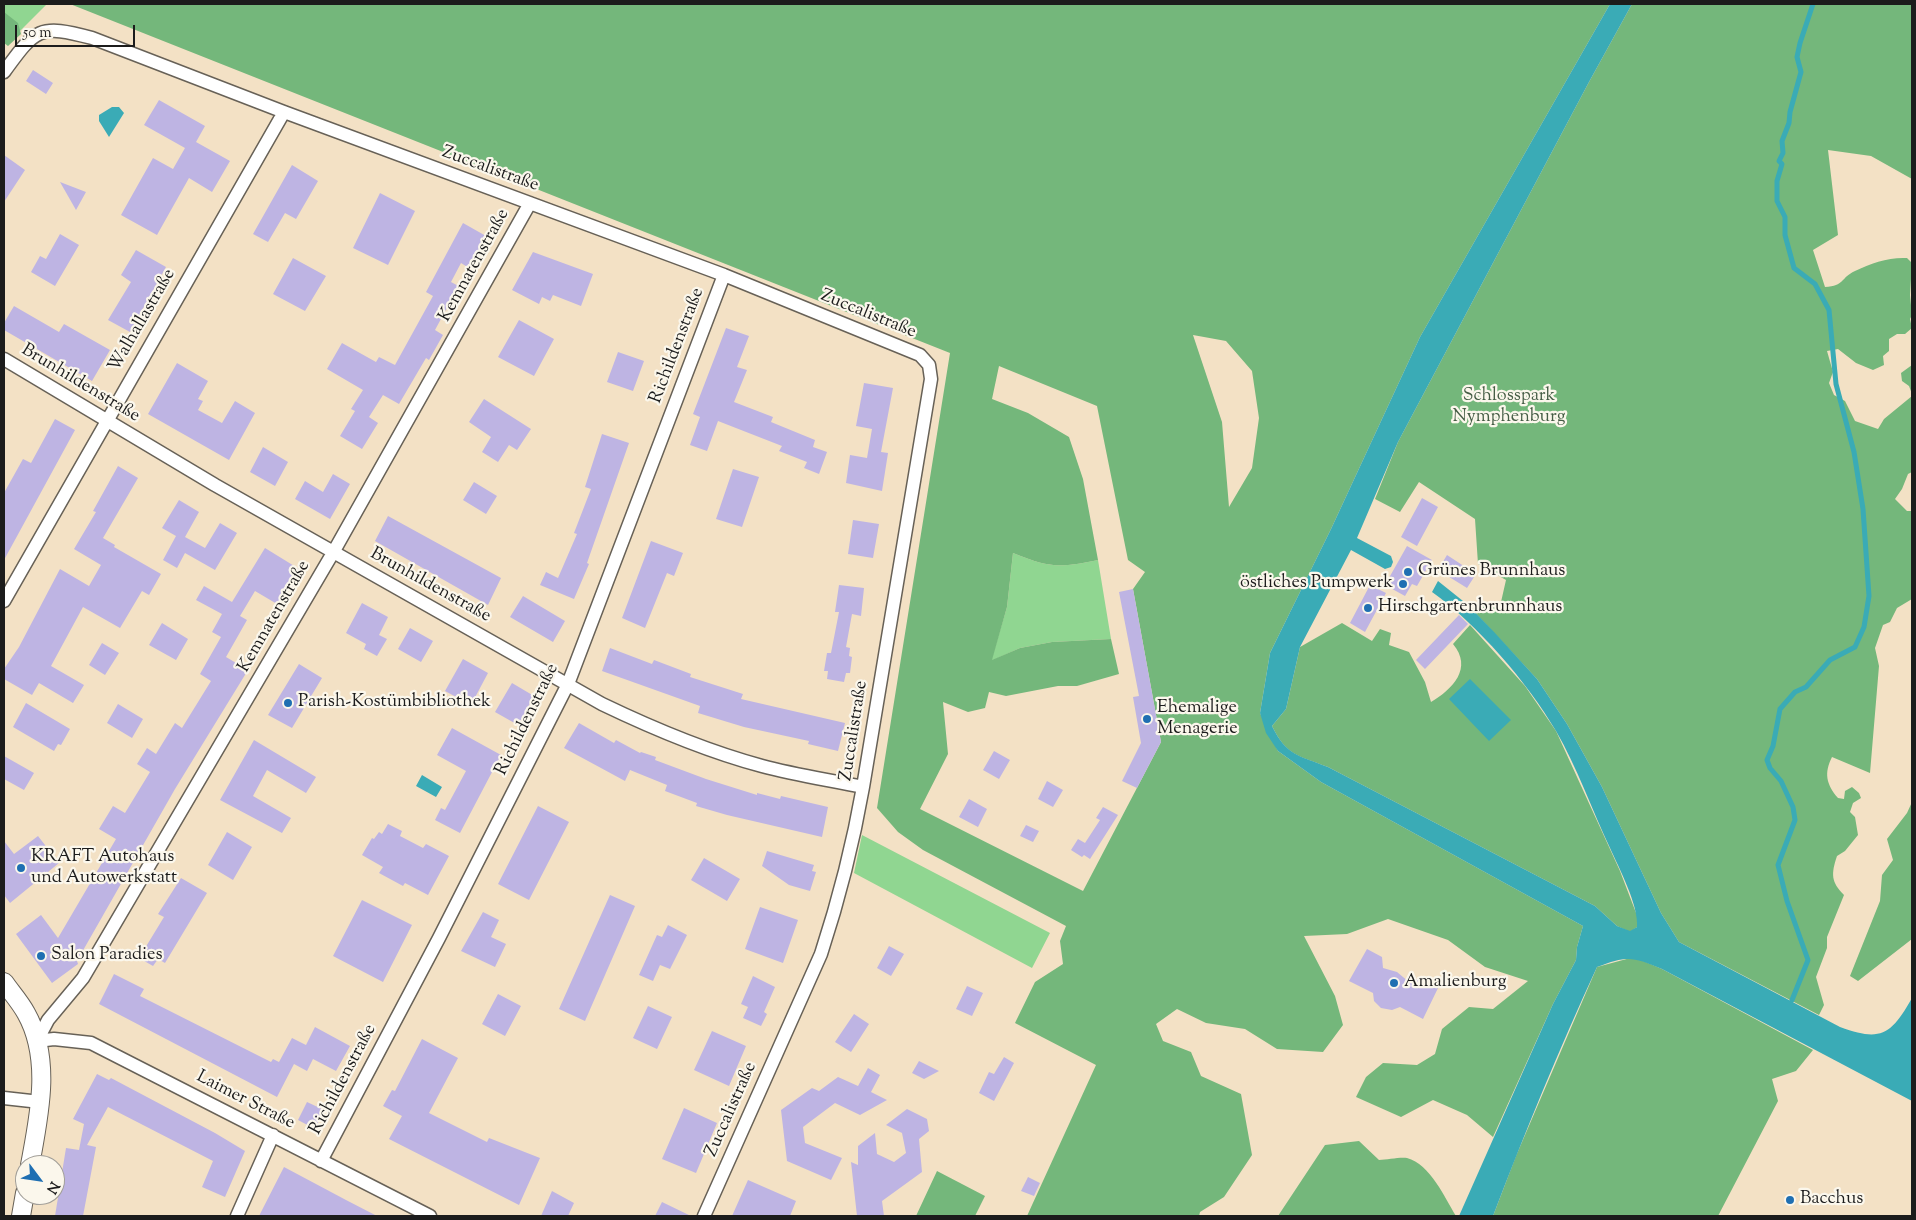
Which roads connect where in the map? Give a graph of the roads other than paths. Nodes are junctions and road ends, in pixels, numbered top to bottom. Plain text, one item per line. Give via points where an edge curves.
1 (4, 72) edge
2 (284, 112) junction
3 (530, 204) junction
4 (724, 275) junction
5 (4, 359) edge
6 (105, 421) junction
7 (334, 552) junction
8 (4, 574) edge
9 (15, 581) junction
10 (4, 601) edge
11 (568, 684) junction
12 (863, 787) junction
13 (4, 982) edge
14 (37, 1040) junction
15 (4, 1098) edge
16 (40, 1102) junction
17 (273, 1135) junction
18 (32, 1155) edge
19 (321, 1161) junction
20 (237, 1216) edge
21 (430, 1216) edge
22 (704, 1216) edge

1 - 2 street, Zuccalistraße via 27,43 44,30 61,29
2 - 3 street, Zuccalistraße
2 - 6 street, Walhallastraße
3 - 4 street, Zuccalistraße
3 - 7 street, Kemnatenstraße
4 - 11 street, Richildenstraße
4 - 12 street, Zuccalistraße via 920,356 929,365 931,379
5 - 6 street, Brunhildenstraße
6 - 7 street, Brunhildenstraße
6 - 9 street, Walhallastraße
7 - 11 street, Brunhildenstraße
7 - 14 street, Kemnatenstraße via 83,978 48,1020
8 - 9 street
9 - 10 street, Walhallastraße
11 - 12 street, Brunhildenstraße via 602,704 685,741 764,767
11 - 19 street, Richildenstraße via 443,932
12 - 22 street, Zuccalistraße via 834,916 821,954
13 - 14 main road via 26,1014
14 - 16 main road via 41,1066
14 - 17 street, Laimer Straße via 91,1043
15 - 16 street
16 - 18 main road
17 - 19 street, Laimer Straße
17 - 20 street
19 - 21 street, Laimer Straße

